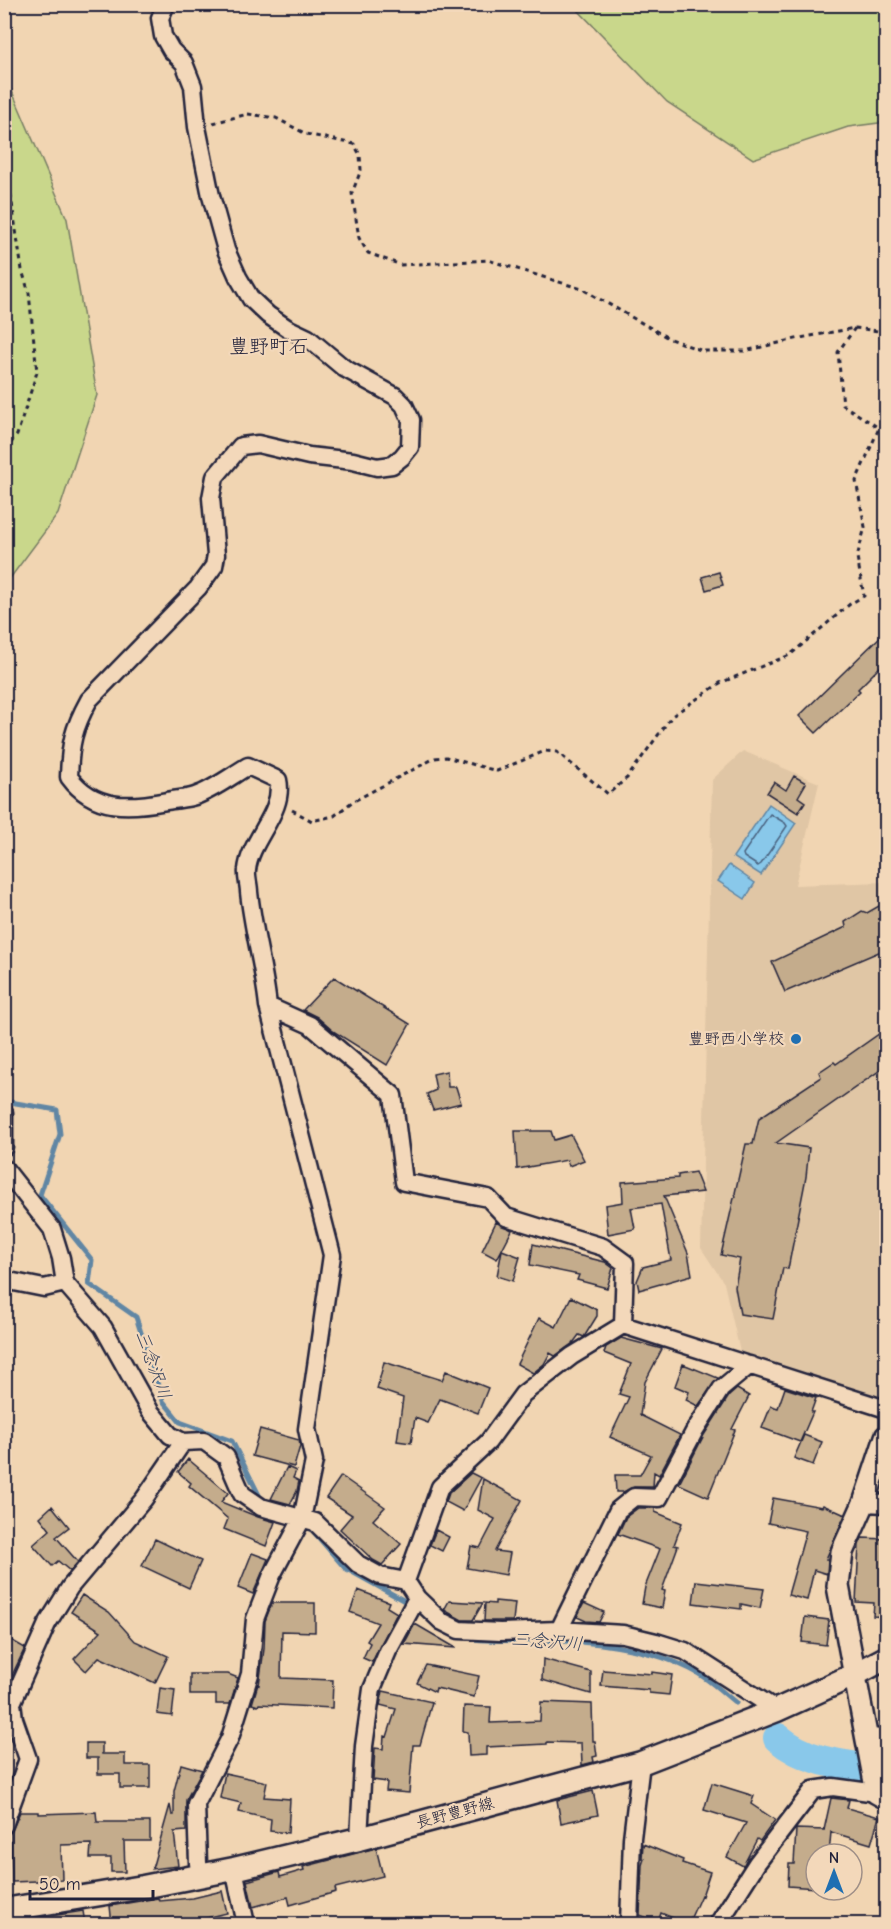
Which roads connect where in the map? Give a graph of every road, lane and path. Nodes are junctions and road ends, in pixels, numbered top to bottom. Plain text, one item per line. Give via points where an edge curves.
1 (166, 4) edge
2 (197, 127) junction
3 (4, 150) edge
4 (855, 328) junction
5 (886, 332) edge
6 (886, 427) edge
7 (879, 428) junction
8 (4, 452) edge
9 (277, 801) junction
10 (268, 1006) junction
11 (4, 1112) edge
12 (4, 1147) edge
13 (4, 1168) edge
14 (4, 1280) edge
15 (65, 1283) junction
16 (623, 1325) junction
17 (750, 1365) junction
18 (886, 1409) edge
19 (886, 1437) edge
20 (183, 1442) junction
21 (864, 1503) junction
22 (886, 1504) edge
23 (302, 1519) junction
24 (406, 1581) junction
25 (414, 1604) junction
26 (559, 1630) junction
27 (886, 1658) edge
28 (854, 1675) junction
29 (777, 1710) junction
30 (874, 1741) edge
31 (641, 1764) junction
32 (880, 1790) edge
33 (4, 1826) edge
34 (359, 1839) junction
35 (234, 1869) junction
36 (200, 1877) junction
37 (4, 1910) edge
38 (246, 1924) edge
39 (629, 1924) edge
40 (718, 1924) edge

1 - 2 street via 160,18 163,36 184,63 193,86
2 - 4 path via 248,114 276,118 306,134 354,144 361,170 352,193 359,238 368,253 401,265 488,260 582,289 670,339 702,351 745,351
2 - 9 street via 226,250 251,299 344,368 395,396 411,420 410,447 392,465 377,467 258,444 241,446 214,477 214,566 198,588 89,700 72,735 69,777 78,790 95,800 136,807 195,795 248,766 278,780
3 - 8 path via 29,293 37,372 17,435
4 - 5 path
4 - 7 path via 838,352 843,405
6 - 7 path
7 - 9 path via 855,480 865,527 857,556 864,596 790,655 720,683 672,716 627,778 608,794 557,752 545,751 497,771 446,757 435,758 352,802 334,816 312,821
9 - 10 street via 247,869 252,923
10 - 16 street via 310,1024 393,1095 404,1182 488,1197 506,1217 603,1247 625,1263
10 - 23 street via 332,1256 307,1429 314,1461
11 - 12 street
13 - 15 street via 52,1229
14 - 15 street via 44,1288
15 - 20 street via 103,1327 150,1411 170,1435
16 - 17 street
16 - 24 street via 572,1356 523,1394 488,1442 441,1487
17 - 18 street
17 - 26 street via 721,1389 659,1498 634,1497 618,1510
19 - 21 street
20 - 23 street via 204,1441 226,1457 242,1494 261,1507
20 - 33 street via 144,1499 70,1587 47,1624 12,1703 28,1759
21 - 22 street
21 - 28 street via 842,1552 838,1586
23 - 24 street via 315,1522 358,1564 380,1576
23 - 36 street via 272,1575 255,1619 250,1674 230,1738 195,1804
24 - 25 street
25 - 26 street via 459,1630
25 - 34 street via 372,1689 364,1746
26 - 29 street via 623,1634 685,1651
27 - 28 main road, 長野豊野線
28 - 29 main road, 長野豊野線
28 - 30 street
29 - 31 main road, 長野豊野線
30 - 32 street
31 - 34 main road, 長野豊野線
31 - 39 street via 632,1838
32 - 40 street via 813,1790 757,1863
34 - 35 main road, 長野豊野線
35 - 36 main road, 長野豊野線
35 - 38 street
36 - 37 main road, 長野豊野線

